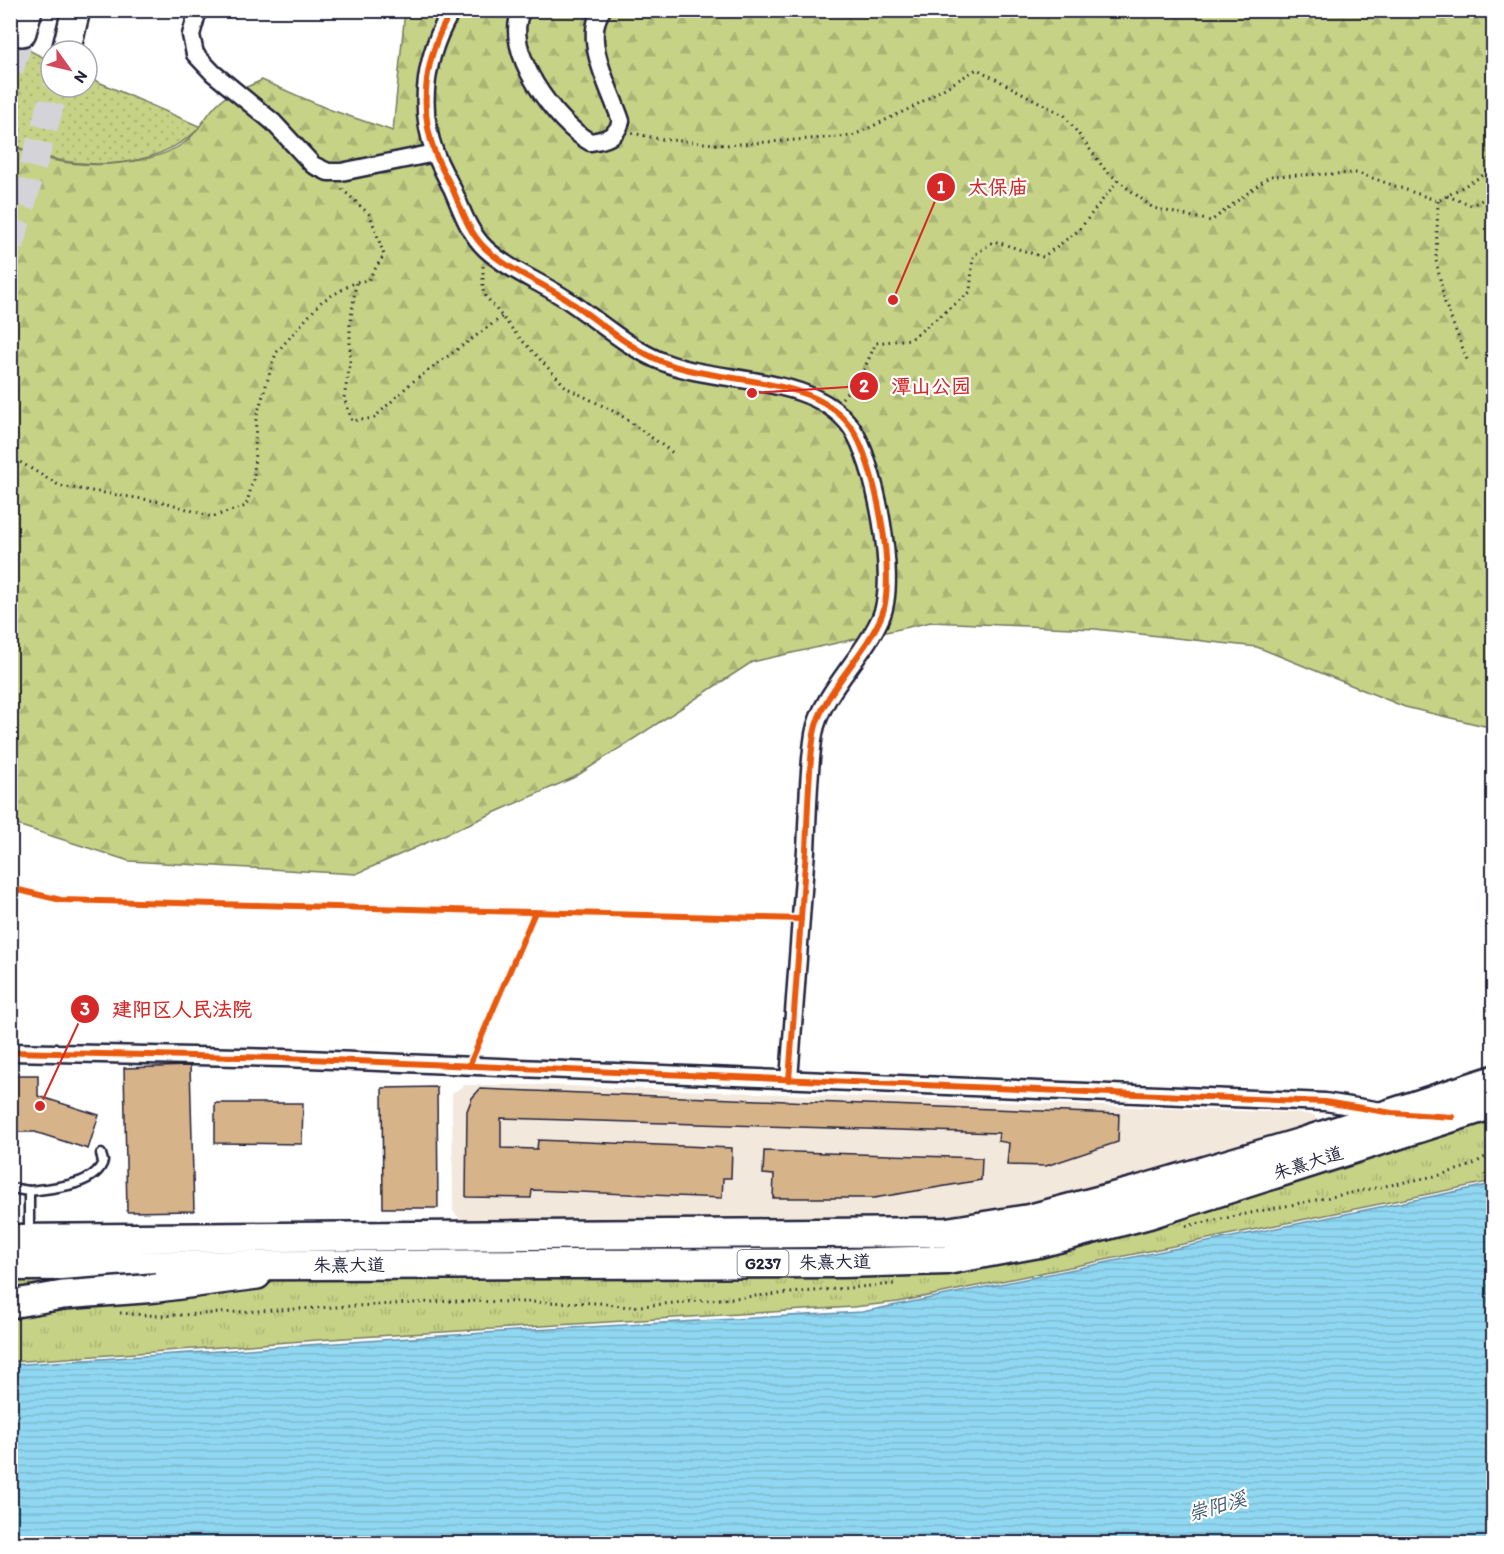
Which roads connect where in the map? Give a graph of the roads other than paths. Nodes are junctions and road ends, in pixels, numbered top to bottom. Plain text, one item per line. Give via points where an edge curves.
1 (76, 10) edge
2 (198, 10) edge
3 (452, 10) edge
4 (522, 10) edge
5 (602, 10) edge
6 (69, 39) edge
7 (435, 153) junction
8 (10, 1052) edge
9 (789, 1080) junction
10 (1494, 1080) edge
11 (1494, 1104) edge
12 (1392, 1113) junction
13 (1452, 1118) junction
14 (101, 1154) dead end
15 (10, 1188) edge
16 (29, 1191) junction
17 (20, 1239) edge
18 (337, 1265) junction
19 (10, 1266) edge
20 (10, 1304) edge

1 - 6 main road
2 - 7 street via 191,35 195,54 273,122 313,165 328,172 341,172
3 - 7 street via 434,42 426,75 427,123
4 - 5 street via 517,29 522,58 530,75 562,119 590,142 612,137 621,121 594,41
7 - 9 street via 471,231 503,263 561,295 645,355 688,370 789,388 812,396 849,423 861,443 877,498 888,597 882,617 817,721
8 - 9 street via 284,1058
9 - 12 street via 1324,1102
10 - 12 highway, 朱熹大道 / G237
11 - 13 highway, 朱熹大道 / G237
12 - 13 street
12 - 17 highway, 朱熹大道 / G237 via 1140,1190 1029,1219 947,1232
13 - 18 highway, 朱熹大道 / G237 via 1149,1214 1039,1243 947,1260
14 - 16 lane via 103,1161 96,1173 53,1188
15 - 16 lane
16 - 17 lane
18 - 19 highway, 朱熹大道 / G237
18 - 20 main road, bridge

